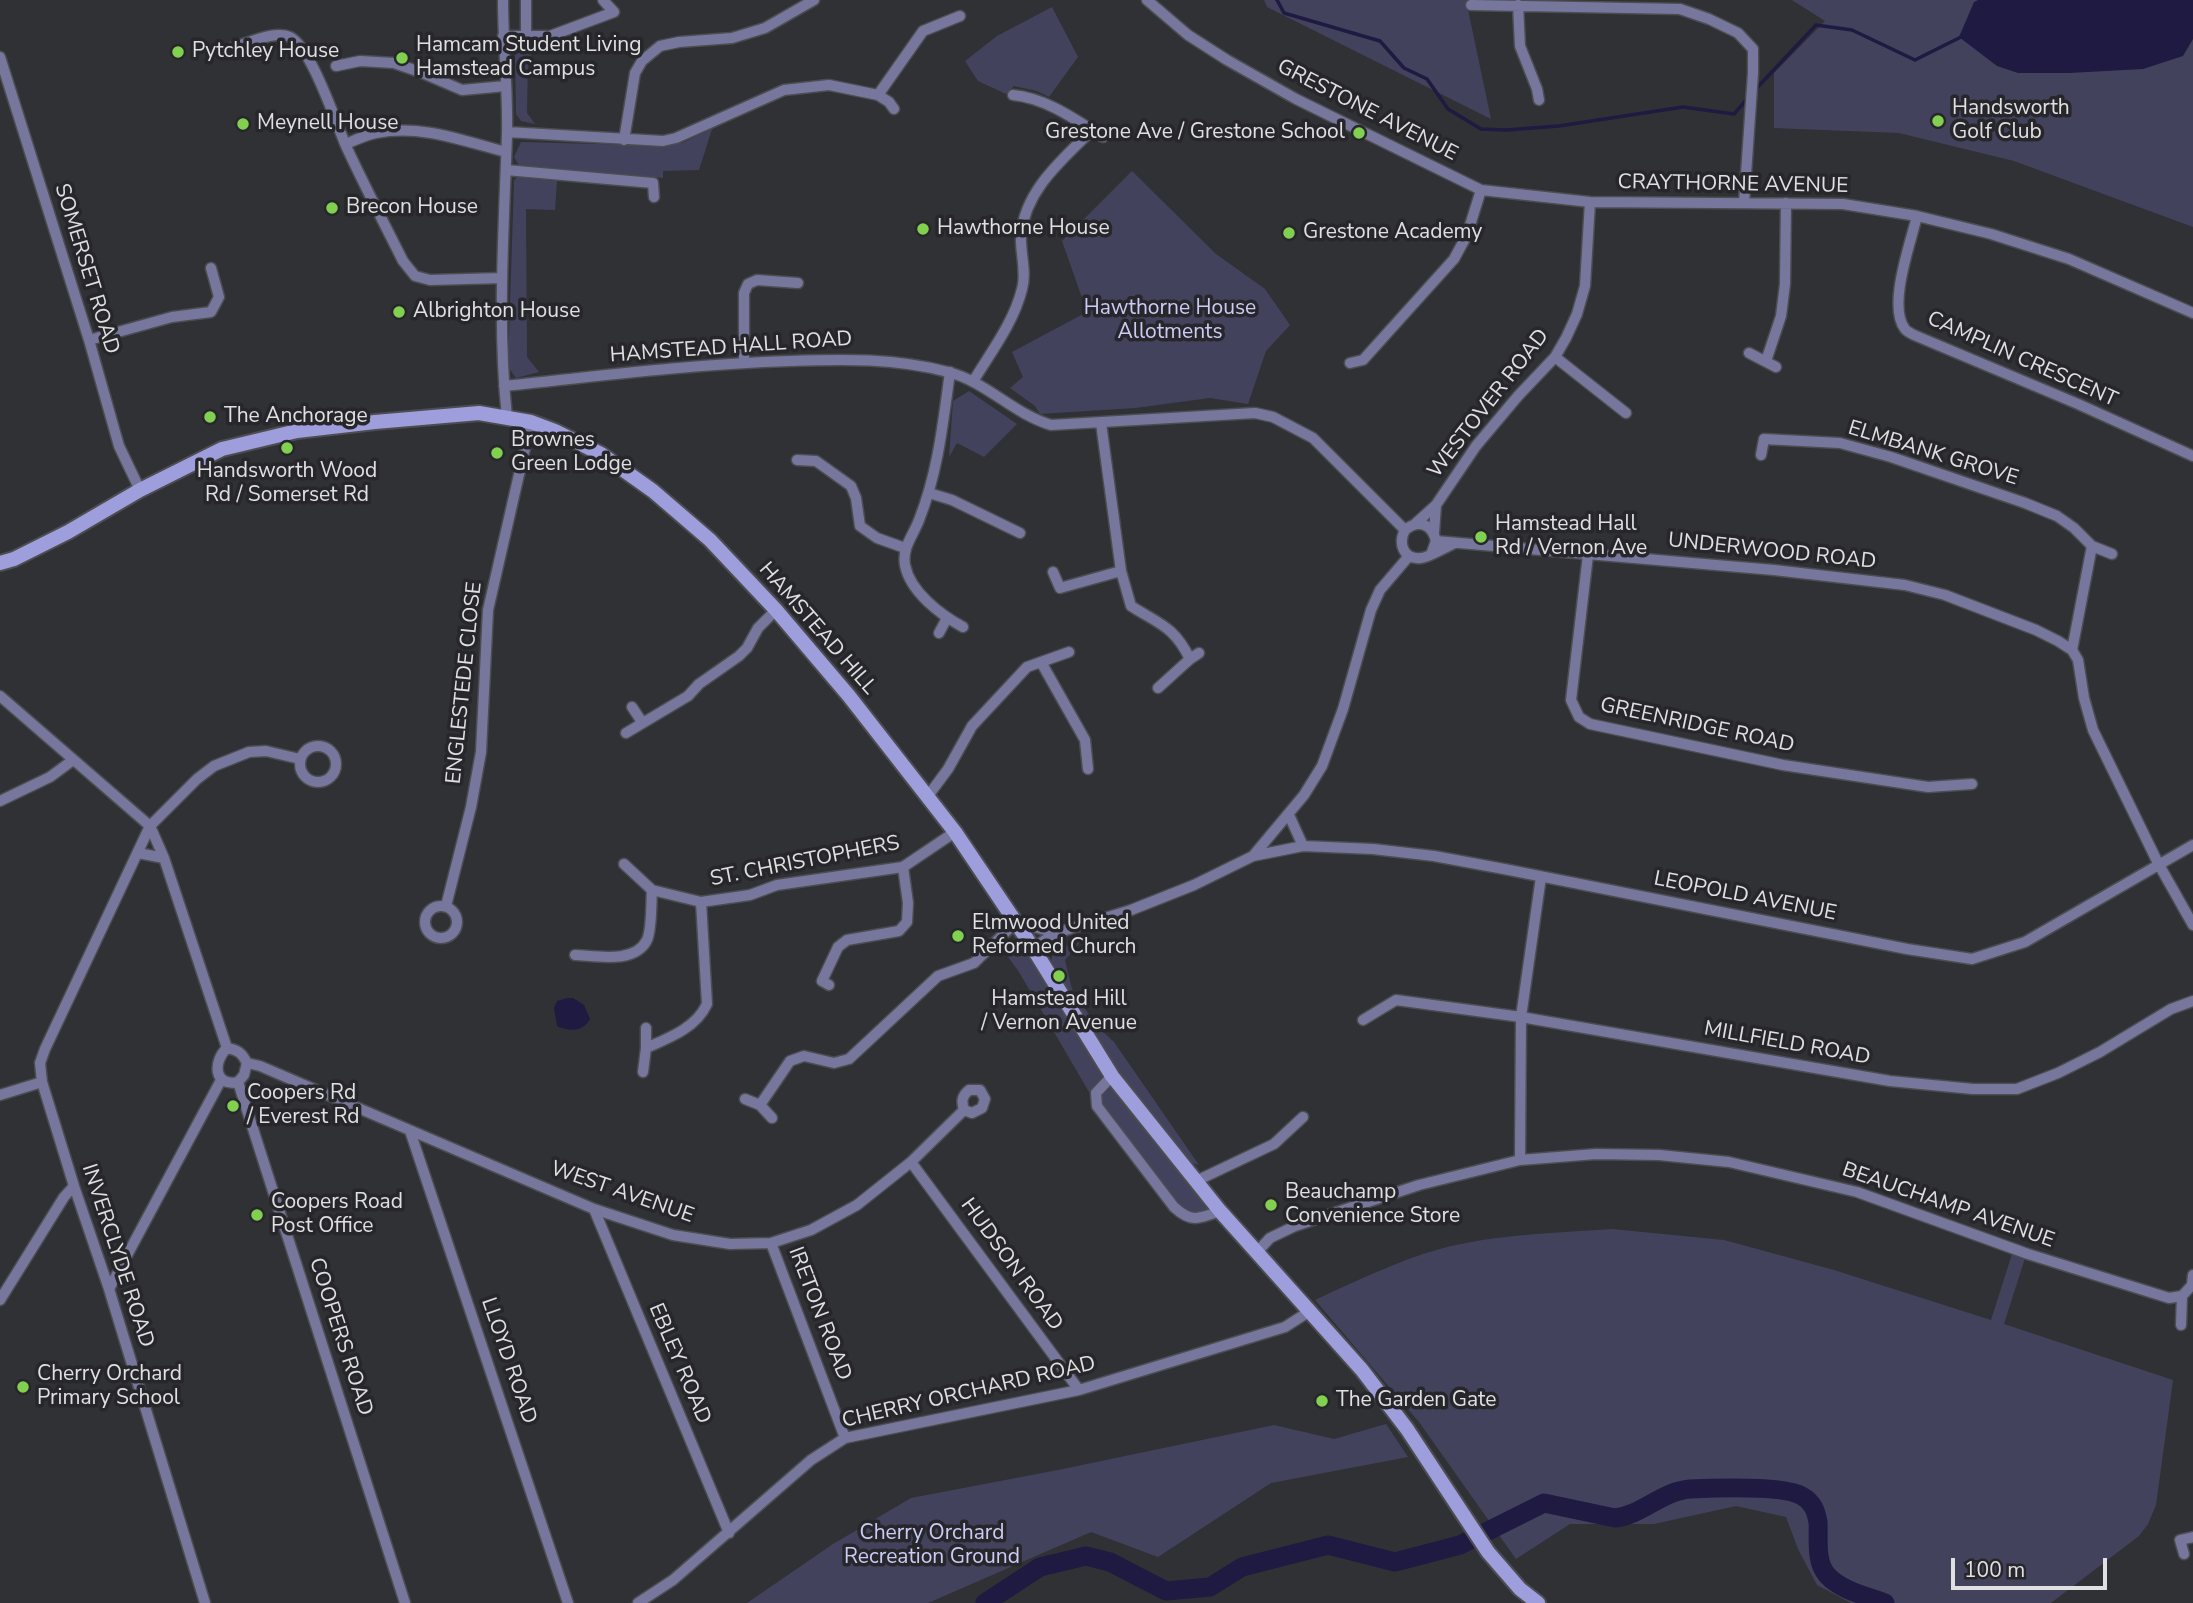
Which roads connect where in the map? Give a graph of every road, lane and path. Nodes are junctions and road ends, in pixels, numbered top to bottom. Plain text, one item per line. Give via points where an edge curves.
1 (503, 0) edge
2 (526, 0) edge
3 (603, 0) edge
4 (814, 0) edge
5 (1147, 0) edge
6 (1518, 5) junction
7 (1471, 6) edge
8 (960, 16) dead end
9 (503, 36) junction
10 (526, 37) junction
11 (233, 47) dead end
12 (1, 65) edge
13 (336, 66) dead end
14 (506, 86) junction
15 (878, 95) junction
16 (1013, 96) dead end
17 (1538, 100) dead end
18 (894, 108) dead end
19 (1092, 130) junction
20 (507, 132) junction
21 (1103, 136) dead end
22 (624, 140) junction
23 (345, 144) junction
24 (506, 152) junction
25 (506, 170) junction
26 (1481, 190) junction
27 (654, 197) dead end
28 (1590, 202) junction
29 (1744, 203) junction
30 (1786, 203) junction
31 (1917, 216) junction
32 (211, 268) dead end
33 (502, 278) junction
34 (798, 283) dead end
35 (2193, 313) edge
36 (89, 340) junction
37 (1749, 353) dead end
38 (1555, 357) junction
39 (744, 362) junction
40 (1349, 363) dead end
41 (950, 372) junction
42 (974, 380) junction
43 (504, 386) junction
44 (1626, 413) dead end
45 (507, 417) junction
46 (531, 422) junction
47 (1101, 423) junction
48 (1762, 455) dead end
49 (2193, 456) edge
50 (797, 460) dead end
51 (141, 490) junction
52 (929, 494) junction
53 (1436, 505) junction
54 (1014, 518) dead end
55 (1416, 523) junction
56 (1405, 530) junction
57 (1435, 537) junction
58 (1457, 542) junction
59 (2092, 545) junction
60 (905, 548) junction
61 (1432, 552) junction
62 (2112, 554) dead end
63 (1588, 555) junction
64 (1409, 556) junction
65 (0, 563) edge
66 (1121, 571) junction
67 (1053, 572) dead end
68 (776, 610) junction
69 (947, 618) junction
70 (963, 627) dead end
71 (939, 633) dead end
72 (2072, 650) junction
73 (1069, 652) dead end
74 (1041, 662) junction
75 (1158, 688) dead end
76 (0, 696) edge
77 (632, 707) dead end
78 (642, 722) junction
79 (626, 733) dead end
80 (300, 759) dead end
81 (73, 760) junction
82 (1088, 769) dead end
83 (1972, 784) dead end
84 (928, 796) junction
85 (0, 801) edge
86 (1289, 815) junction
87 (150, 826) junction
88 (955, 832) junction
89 (2193, 845) edge
90 (1303, 846) junction
91 (138, 853) junction
92 (1254, 856) junction
93 (164, 858) junction
94 (2158, 863) junction
95 (624, 864) dead end
96 (903, 867) junction
97 (1541, 877) junction
98 (652, 890) junction
99 (701, 902) junction
100 (446, 906) dead end
101 (1016, 922) junction
102 (2193, 925) edge
103 (1056, 933) junction
104 (1033, 948) junction
105 (575, 956) dead end
106 (829, 985) dead end
107 (2193, 1001) edge
108 (1521, 1017) junction
109 (1363, 1020) dead end
110 (646, 1028) dead end
111 (227, 1048) junction
112 (646, 1048) junction
113 (247, 1063) junction
114 (643, 1072) dead end
115 (1112, 1076) junction
116 (221, 1080) junction
117 (42, 1082) junction
118 (238, 1082) junction
119 (0, 1095) edge
120 (744, 1099) dead end
121 (760, 1105) junction
122 (964, 1110) dead end
123 (1303, 1116) dead end
124 (772, 1118) dead end
125 (410, 1132) junction
126 (1520, 1160) junction
127 (911, 1162) junction
128 (1196, 1181) junction
129 (74, 1186) junction
130 (594, 1209) junction
131 (1220, 1211) junction
132 (771, 1243) junction
133 (1256, 1252) junction
134 (2193, 1275) edge
135 (109, 1289) junction
136 (2182, 1296) junction
137 (0, 1300) edge
138 (1310, 1311) junction
139 (2181, 1325) dead end
140 (1079, 1390) junction
141 (845, 1438) junction
142 (729, 1533) junction
143 (2193, 1537) edge
144 (2183, 1554) dead end
145 (205, 1603) edge
146 (405, 1603) edge
147 (568, 1603) edge
148 (638, 1603) edge
149 (1538, 1603) edge

1 - 9 street
2 - 10 street
3 - 10 street via 614,12 550,36
4 - 22 street via 765,28 732,38 660,46 635,73
5 - 26 street, GRESTONE AVENUE via 1227,60
6 - 7 street
6 - 17 street via 1520,46
6 - 29 street via 1680,9 1738,33 1753,49
8 - 15 street via 923,31
9 - 10 street
9 - 14 street
11 - 23 street via 278,34 298,42 319,79
12 - 36 street, SOMERSET ROAD
13 - 14 street via 360,61 394,64 462,90
14 - 20 street
15 - 18 street
15 - 22 street via 829,85 784,90 676,138
16 - 19 street via 1043,103
19 - 21 street
19 - 42 street via 1055,167 1028,204 1022,221 1023,286 1018,303
20 - 22 street
20 - 24 street
23 - 24 street via 375,133 408,130
23 - 33 street via 403,261 415,276 429,280
24 - 25 street
25 - 27 street via 653,183
25 - 33 street
26 - 28 street, GRESTONE AVENUE
26 - 40 street via 1467,235 1454,258 1363,360
28 - 29 street, CRAYTHORNE AVENUE
28 - 38 street, WESTOVER ROAD via 1585,286 1577,314
29 - 30 street, CRAYTHORNE AVENUE
30 - 31 street, CRAYTHORNE AVENUE via 1843,204
30 - 37 street via 1785,284 1771,364
31 - 35 street, CRAYTHORNE AVENUE via 2069,259
31 - 49 street, CAMPLIN CRESCENT via 1897,298 1905,329
32 - 36 street via 219,297 211,312 172,317
33 - 43 street
34 - 39 street via 757,280 748,284 744,293
36 - 51 street, SOMERSET ROAD via 119,446
38 - 44 street
38 - 53 street, WESTOVER ROAD via 1476,446
39 - 41 street, HAMSTEAD HALL ROAD via 862,359
39 - 43 street, HAMSTEAD HALL ROAD
41 - 42 street, HAMSTEAD HALL ROAD
41 - 52 street
42 - 47 street, HAMSTEAD HALL ROAD via 1036,420 1051,425
43 - 45 street
45 - 46 main road, HAMSTEAD HILL
45 - 51 main road, HAMSTEAD HILL via 479,413 297,432 222,449
46 - 68 main road, HAMSTEAD HILL via 601,454 653,491 710,540
46 - 100 street, ENGLESTEDE CLOSE via 488,610 481,752
47 - 56 street, HAMSTEAD HALL ROAD via 1255,413 1273,417 1313,438
47 - 66 street
48 - 59 street, ELMBANK GROVE via 1764,439 1840,443 2025,503 2057,516
50 - 60 street via 816,461 851,486 860,526
51 - 65 main road, HAMSTEAD HILL via 68,532
52 - 54 street via 952,500 1015,531
52 - 60 street
53 - 55 street, WESTOVER ROAD
53 - 57 street, WESTOVER ROAD
55 - 56 street
55 - 57 street via 1426,525
56 - 64 street via 1401,543
57 - 58 street, UNDERWOOD ROAD
57 - 61 street
58 - 61 street, UNDERWOOD ROAD
58 - 63 street, UNDERWOOD ROAD
59 - 62 street, ELMBANK GROVE
59 - 72 street
60 - 69 street via 905,566 912,583
61 - 64 street via 1423,558
63 - 72 street, UNDERWOOD ROAD via 1905,585 1945,595 2036,630
63 - 83 street, GREENRIDGE ROAD via 1571,700 1579,717 1590,724 1809,769 1928,787
64 - 86 street via 1380,590 1322,766
66 - 67 street via 1060,588
66 - 75 street via 1132,606 1162,623 1195,656
68 - 78 street via 738,656 688,696
68 - 84 main road, HAMSTEAD HILL
69 - 70 street
69 - 71 street
72 - 94 street via 2093,730
73 - 74 street
74 - 82 street via 1085,740
74 - 84 street via 1027,667 972,726
76 - 81 street
77 - 78 street
78 - 79 street
80 - 87 street via 249,752 214,766
81 - 85 street via 50,777
81 - 87 street
84 - 88 main road, HAMSTEAD HILL
86 - 90 street
86 - 92 street
87 - 91 street
87 - 93 street
88 - 96 street, ST. CHRISTOPHERS
88 - 101 main road, HAMSTEAD HILL
89 - 94 street, LEOPOLD AVENUE
90 - 92 street, LEOPOLD AVENUE
90 - 97 street, LEOPOLD AVENUE via 1398,852
91 - 93 street
91 - 117 street via 45,1049 40,1063
92 - 103 street via 1131,910
93 - 111 street
94 - 97 street, LEOPOLD AVENUE via 2025,942 1972,959
94 - 102 street
95 - 98 street, ST. CHRISTOPHERS
96 - 99 street, ST. CHRISTOPHERS via 778,885 750,895
96 - 106 street via 906,922 899,931 847,940 838,947 822,981
97 - 108 street
98 - 99 street, ST. CHRISTOPHERS
98 - 105 street via 648,939 639,952
99 - 112 street via 704,1012 678,1034
101 - 103 street
101 - 104 main road, HAMSTEAD HILL
101 - 121 street via 974,963 938,976 849,1059 834,1063 804,1056 790,1062
103 - 104 street
104 - 115 main road, HAMSTEAD HILL
107 - 108 street, MILLFIELD ROAD via 2058,1073 2017,1088 1890,1081
108 - 109 street, MILLFIELD ROAD via 1396,1000
108 - 126 street
110 - 112 street
111 - 113 street via 236,1049
111 - 116 street via 218,1062
112 - 114 street
113 - 118 street
113 - 125 street, WEST AVENUE
115 - 128 main road, HAMSTEAD HILL
115 - 131 street via 1096,1093 1097,1106 1174,1207 1195,1219
116 - 118 street
116 - 135 street
117 - 119 street
117 - 129 street, INVERCLYDE ROAD
118 - 146 street, COOPERS ROAD
120 - 121 street
121 - 124 street
122 - 127 street, WEST AVENUE
123 - 128 street via 1274,1144
125 - 130 street, WEST AVENUE
125 - 147 street, LLOYD ROAD
126 - 133 street, BEAUCHAMP AVENUE via 1419,1185 1295,1226 1270,1238
126 - 136 street, BEAUCHAMP AVENUE via 1596,1154 1729,1162 1857,1192 2028,1254 2169,1298
127 - 132 street, WEST AVENUE via 857,1205 811,1230
127 - 140 street, HUDSON ROAD
128 - 131 main road, HAMSTEAD HILL
129 - 135 street, INVERCLYDE ROAD
129 - 137 street
130 - 132 street, WEST AVENUE via 673,1236 730,1244
130 - 142 street, EBLEY ROAD
131 - 133 main road, HAMSTEAD HILL
132 - 141 street, IRETON ROAD
133 - 138 main road, HAMSTEAD HILL
134 - 136 street via 2192,1285
135 - 145 street, INVERCLYDE ROAD
136 - 139 street
138 - 140 street, CHERRY ORCHARD ROAD via 1286,1327
138 - 149 main road, HAMSTEAD HILL via 1407,1429 1488,1552
140 - 141 street, CHERRY ORCHARD ROAD
141 - 142 street, CHERRY ORCHARD ROAD via 811,1460
142 - 148 street, CHERRY ORCHARD ROAD
143 - 144 street via 2180,1540

